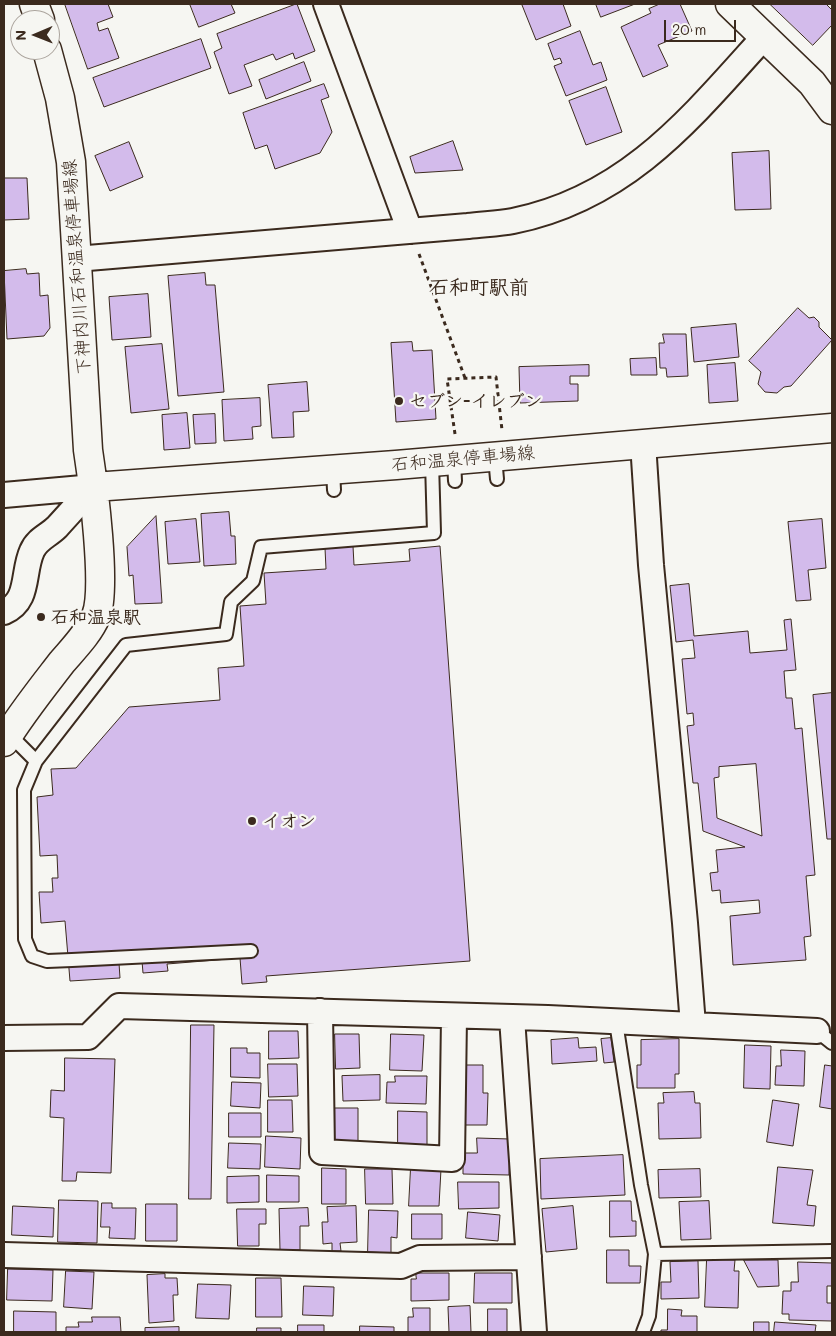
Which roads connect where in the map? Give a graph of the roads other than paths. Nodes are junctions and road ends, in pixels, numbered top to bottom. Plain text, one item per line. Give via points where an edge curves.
1 (326, 4) edge
2 (730, 4) edge
3 (764, 37) junction
4 (50, 60) edge
5 (832, 110) edge
6 (410, 230) junction
7 (76, 259) junction
8 (832, 428) edge
9 (643, 443) junction
10 (449, 459) junction
11 (94, 487) junction
12 (4, 495) edge
13 (4, 612) edge
14 (6, 738) edge
15 (36, 761) junction
16 (251, 951) dead end
17 (320, 1011) junction
18 (454, 1017) junction
19 (512, 1018) junction
20 (616, 1022) junction
21 (693, 1025) junction
22 (825, 1037) edge
23 (4, 1038) edge
24 (832, 1251) edge
25 (655, 1254) junction
26 (4, 1255) edge
27 (529, 1257) junction
28 (534, 1332) edge
29 (643, 1332) edge

1 - 6 street
2 - 3 main road
3 - 5 main road via 812,83
3 - 6 street via 701,107 661,146 623,176 560,206 513,221
4 - 7 main road, 下神内川石和温泉停車場線 via 71,162
6 - 7 street
7 - 11 main road, 下神内川石和温泉停車場線 via 88,450
8 - 9 main road, 石和温泉停車場線
9 - 10 main road, 石和温泉停車場線 via 496,468
9 - 21 street
10 - 11 main road, 石和温泉停車場線 via 333,480
10 - 15 lane via 434,533 261,547 254,581 231,602 226,634 126,645
11 - 12 street
11 - 13 street via 39,540 28,560 24,590 13,607
11 - 14 main road, 下神内川石和温泉停車場線 via 99,577 96,616
14 - 15 lane
15 - 16 lane via 24,790 22,825 25,940 32,956 47,961
17 - 18 street
17 - 18 street via 322,1152 452,1158
17 - 23 street via 119,1006 88,1038
18 - 19 street
19 - 20 street via 548,1013
19 - 27 street
20 - 21 street
20 - 25 lane
21 - 22 street
24 - 25 lane
25 - 29 lane via 649,1316
26 - 27 street via 401,1266 420,1258
27 - 28 street

